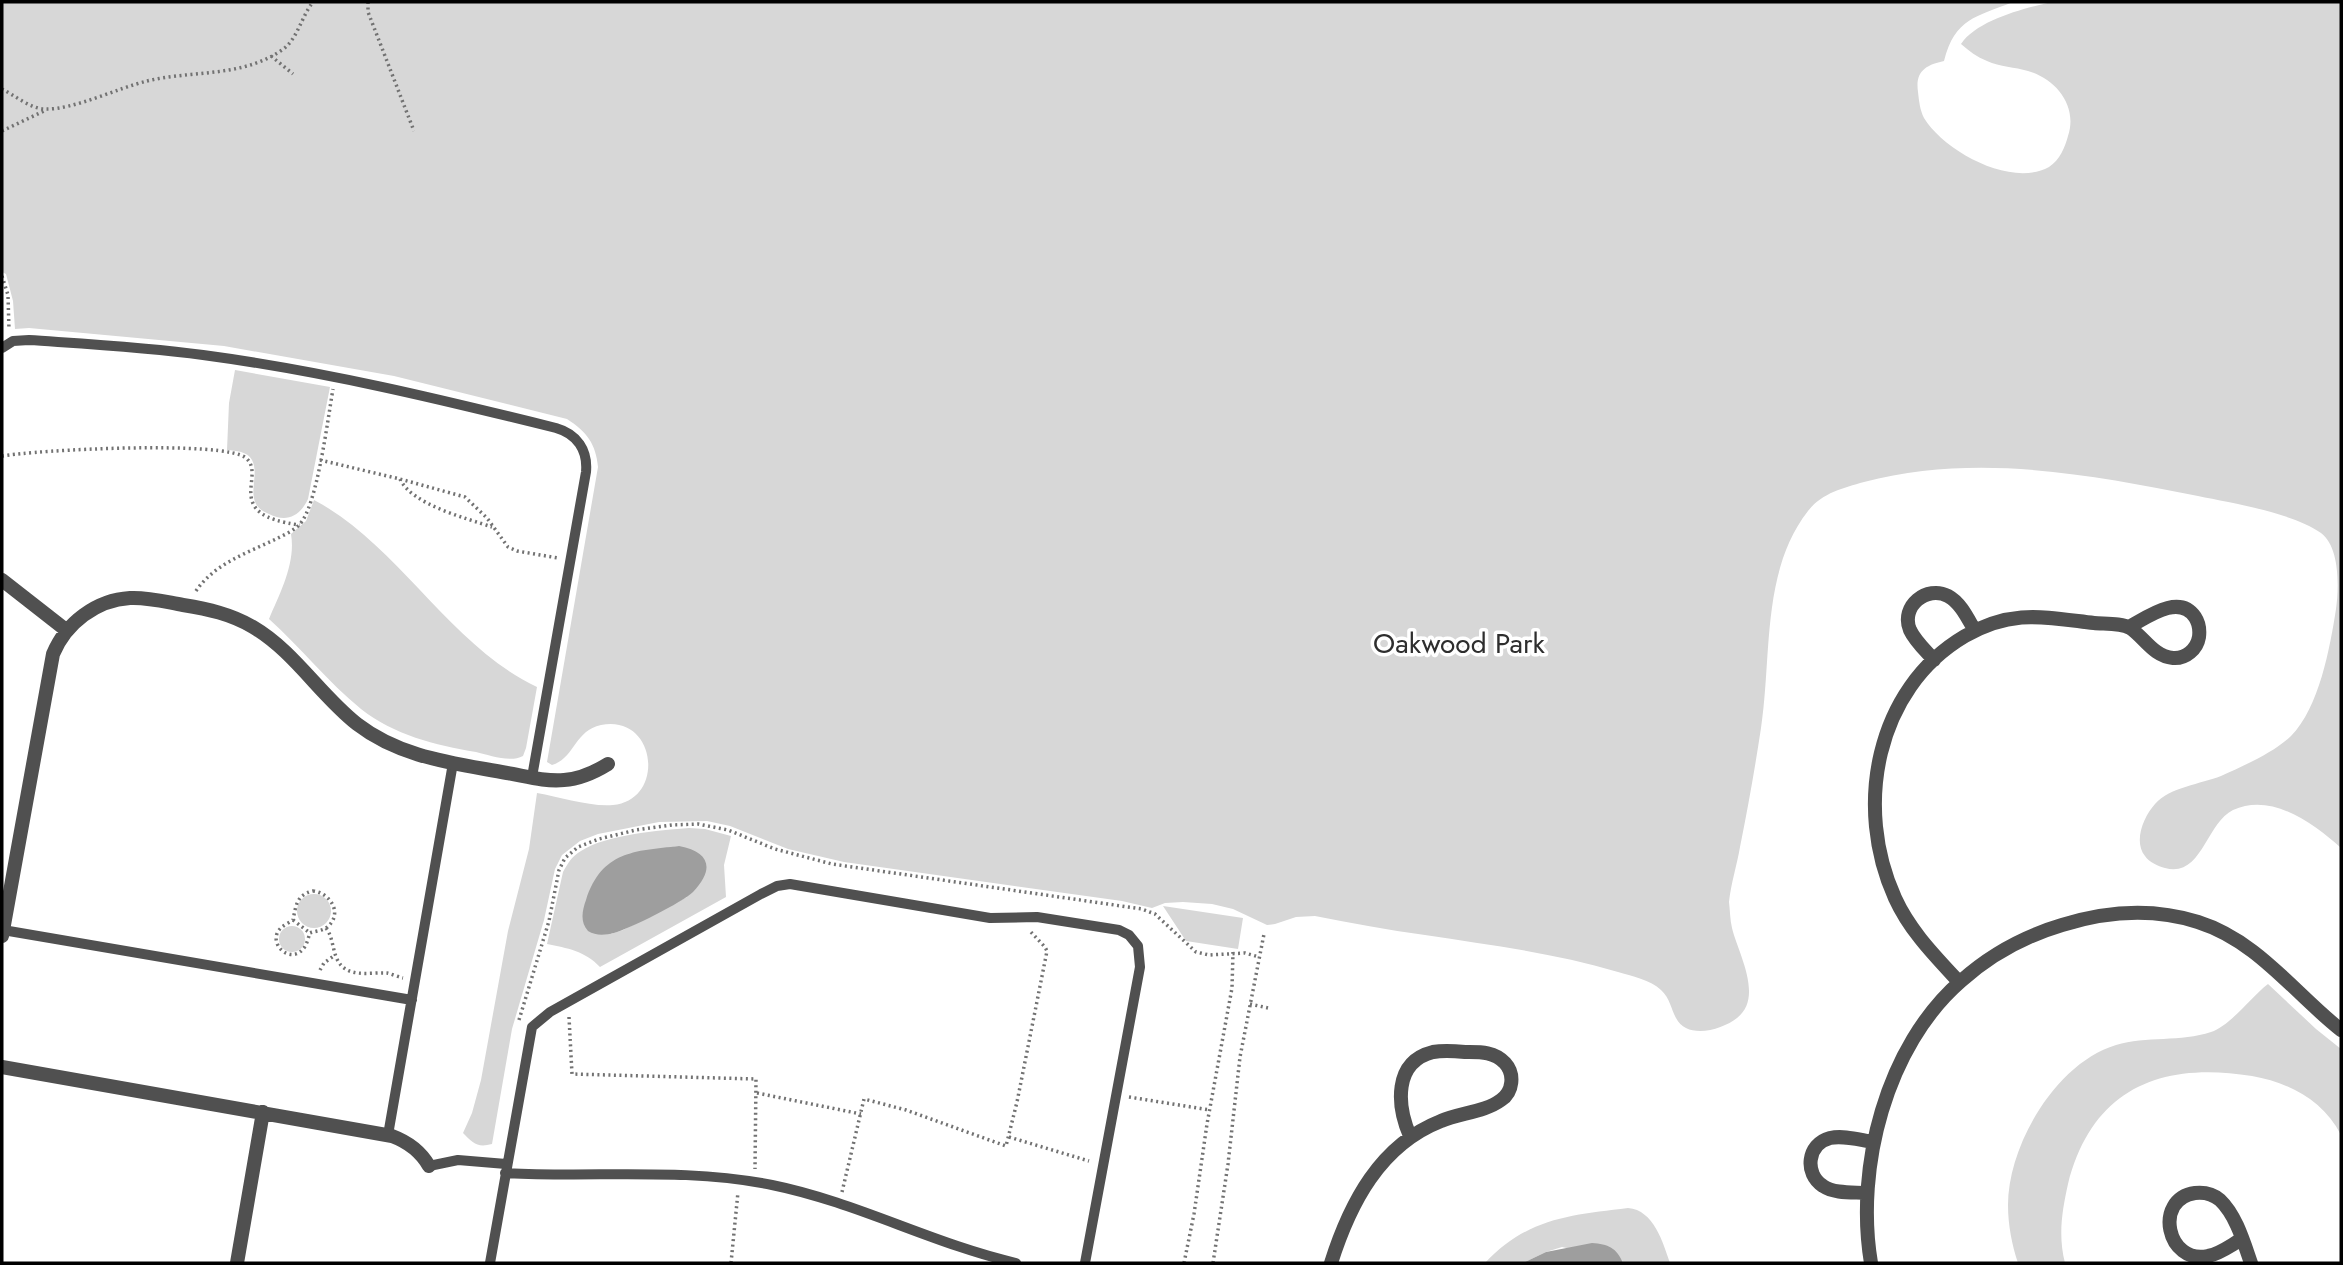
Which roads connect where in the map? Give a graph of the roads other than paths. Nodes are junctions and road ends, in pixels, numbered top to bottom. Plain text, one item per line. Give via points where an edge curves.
1 (5, 345) edge
2 (2, 580) edge
3 (2129, 627) junction
4 (66, 630) junction
5 (1976, 631) junction
6 (1934, 660) junction
7 (453, 763) junction
8 (608, 764) dead end
9 (532, 777) junction
10 (2, 933) edge
11 (1959, 982) junction
12 (412, 1000) junction
13 (2341, 1030) edge
14 (2, 1067) edge
15 (263, 1112) junction
16 (388, 1135) junction
17 (1410, 1136) junction
18 (1874, 1142) junction
19 (429, 1166) joint
20 (506, 1168) junction
21 (1867, 1193) junction
22 (2242, 1239) junction
23 (237, 1263) edge
24 (490, 1263) edge
25 (1016, 1263) edge
26 (1085, 1263) edge
27 (1331, 1263) edge
28 (1871, 1263) edge
29 (2251, 1263) edge

1 - 9 lane via 29,340 184,352 392,388 563,430 574,437 586,467
2 - 4 street
3 - 3 street via 2156,651 2173,658 2190,653 2200,634 2193,614 2174,607
3 - 5 street via 2028,616 2004,619
4 - 7 street via 87,612 120,600 149,599 228,615 261,632 343,712 376,736 417,755
4 - 10 street via 49,667
5 - 6 street
5 - 6 street via 1949,596 1931,593 1917,598 1909,627
6 - 11 street via 1903,697 1885,739 1876,775 1874,822 1882,863 1899,907
7 - 9 street
7 - 12 lane
8 - 9 street via 568,780
10 - 12 lane
11 - 13 street via 2006,949 2048,929 2115,914 2165,915 2210,926 2247,946
11 - 18 street via 1929,1016 1899,1065
12 - 16 lane
14 - 15 street
15 - 16 street
15 - 23 street
16 - 19 street via 412,1146
17 - 17 street via 1503,1099 1511,1082 1506,1063 1485,1053 1446,1051 1415,1061 1406,1073 1401,1094
17 - 27 street via 1386,1158 1363,1191
18 - 21 street
18 - 21 street via 1834,1137 1824,1140 1811,1156 1811,1170 1823,1186
19 - 20 lane via 458,1160
20 - 24 lane
20 - 25 lane via 755,1182 839,1204
20 - 26 lane via 530,1032 538,1021 784,884 990,918 1026,917 1119,930 1138,946 1140,967
21 - 28 street
22 - 22 street via 2214,1254 2191,1255 2171,1237 2170,1216 2181,1198 2212,1195 2225,1205
22 - 29 street

